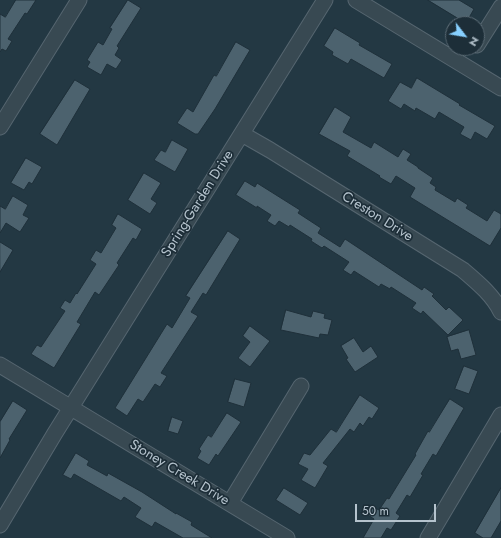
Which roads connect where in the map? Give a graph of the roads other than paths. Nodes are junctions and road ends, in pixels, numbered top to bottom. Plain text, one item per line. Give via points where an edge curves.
1 (79, 0) edge
2 (325, 0) edge
3 (356, 0) edge
4 (501, 6) edge
5 (485, 32) edge
6 (469, 56) edge
7 (463, 64) junction
8 (501, 88) edge
9 (0, 127) edge
10 (242, 134) junction
11 (501, 312) edge
12 (0, 365) edge
13 (301, 386) dead end
14 (70, 408) junction
15 (501, 415) edge
16 (230, 503) junction
17 (0, 526) edge
18 (287, 538) edge
19 (428, 538) edge

1 - 9 street
2 - 10 street, Spring-Garden Drive
3 - 7 street
4 - 5 street
6 - 7 street
7 - 8 street
10 - 11 street, Creston Drive via 463,270 480,284
10 - 14 street, Spring-Garden Drive
12 - 14 street, Stoney Creek Drive
13 - 16 street
14 - 16 street, Stoney Creek Drive
14 - 17 street, Spring-Garden Drive
15 - 19 street
16 - 18 street, Stoney Creek Drive

